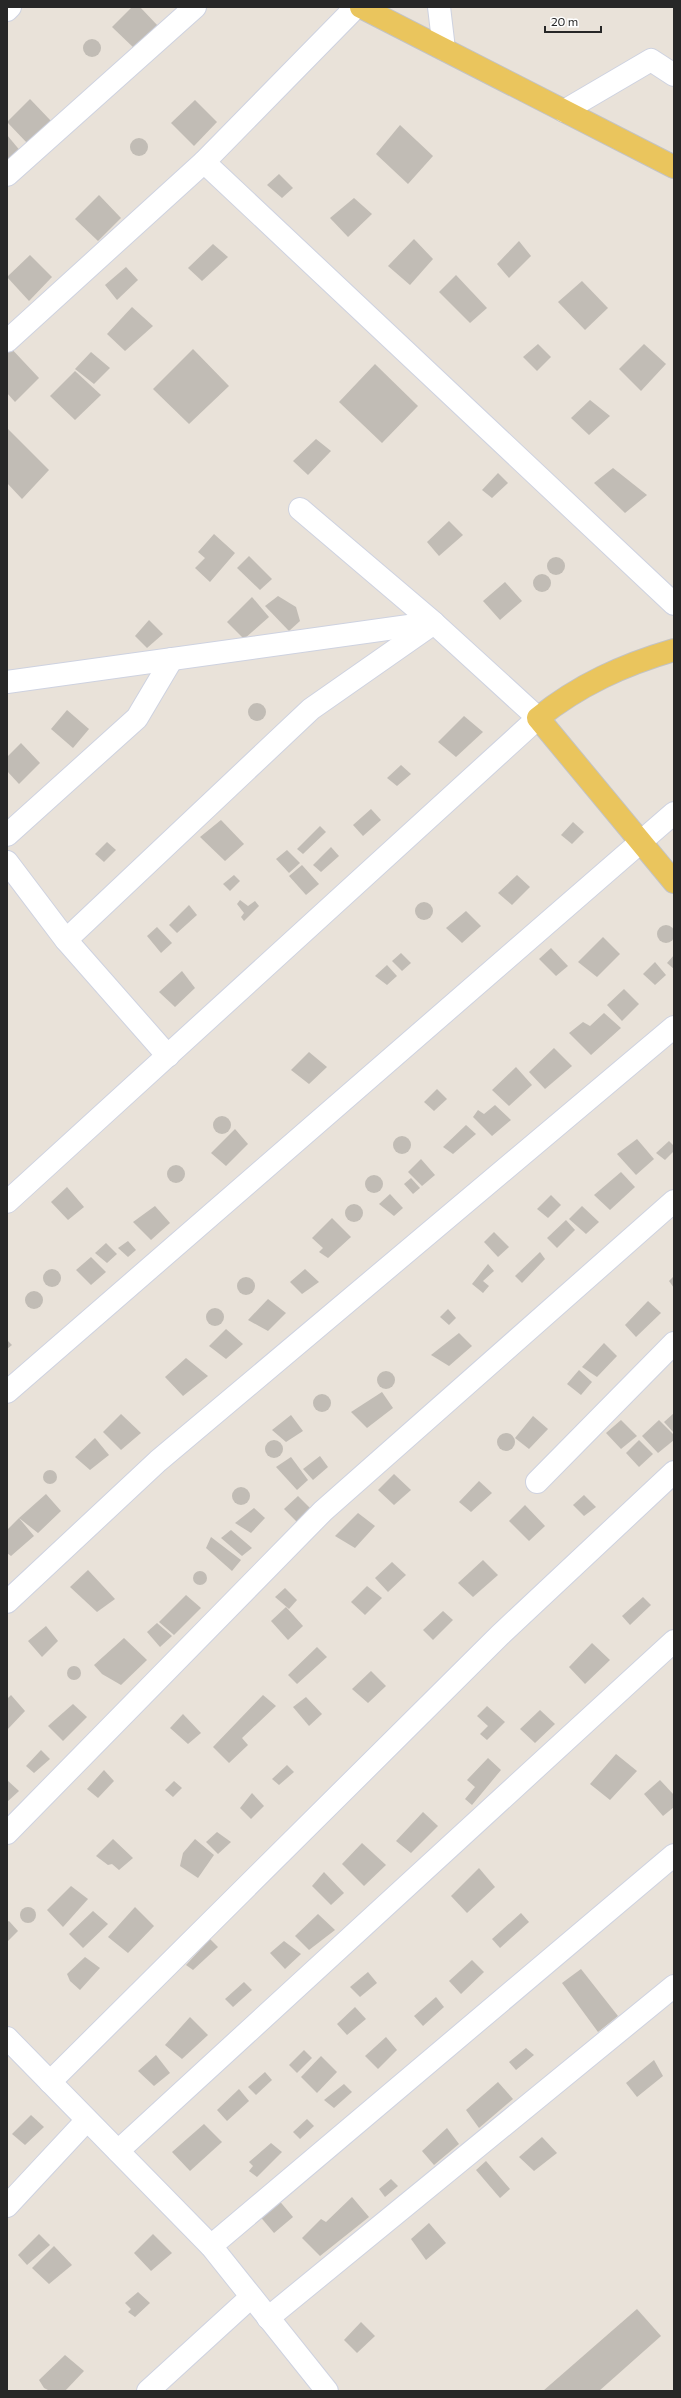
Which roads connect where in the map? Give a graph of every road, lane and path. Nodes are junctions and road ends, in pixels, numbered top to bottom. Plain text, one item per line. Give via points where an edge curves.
1 (10, 7) edge
2 (195, 7) edge
3 (356, 7) edge
4 (361, 7) edge
5 (439, 7) edge
6 (7, 10) edge
7 (444, 49) junction
8 (674, 75) edge
9 (564, 111) junction
10 (204, 162) junction
11 (674, 167) edge
12 (7, 175) edge
13 (7, 341) edge
14 (300, 509) dead end
15 (674, 604) edge
16 (434, 623) junction
17 (674, 650) edge
18 (172, 659) junction
19 (7, 682) edge
20 (538, 718) junction
21 (674, 813) edge
22 (7, 835) edge
23 (641, 842) junction
24 (7, 862) edge
25 (674, 882) edge
26 (66, 940) junction
27 (674, 1027) edge
28 (168, 1056) junction
29 (674, 1201) edge
30 (7, 1202) edge
31 (674, 1342) edge
32 (7, 1392) edge
33 (674, 1472) edge
34 (537, 1482) dead end
35 (7, 1602) edge
36 (674, 1640) edge
37 (7, 1833) edge
38 (674, 1855) edge
39 (674, 1986) edge
40 (7, 2038) edge
41 (50, 2082) junction
42 (87, 2120) junction
43 (118, 2151) junction
44 (7, 2206) edge
45 (212, 2246) junction
46 (251, 2297) junction
47 (268, 2318) junction
48 (148, 2391) edge
49 (327, 2391) edge

1 - 6 street
2 - 12 street
3 - 10 street
4 - 7 main road
5 - 7 street
7 - 9 main road
8 - 9 street via 650,60
9 - 11 main road
10 - 13 street
10 - 15 street
14 - 16 street
16 - 18 street
16 - 20 street
16 - 26 street via 311,709
17 - 20 main road via 599,678 566,696
18 - 19 street
18 - 22 street via 137,718
20 - 23 main road
20 - 28 street
21 - 23 street
23 - 25 main road
23 - 32 street
24 - 26 street
26 - 28 street
27 - 35 street via 158,1461
28 - 30 street
29 - 37 street via 323,1511
31 - 34 street
33 - 41 street via 500,1635
36 - 43 street
38 - 45 street
39 - 47 street
40 - 41 street
41 - 42 street
42 - 43 street
42 - 44 street
43 - 45 street
45 - 46 street
46 - 47 street
46 - 48 street
47 - 49 street

